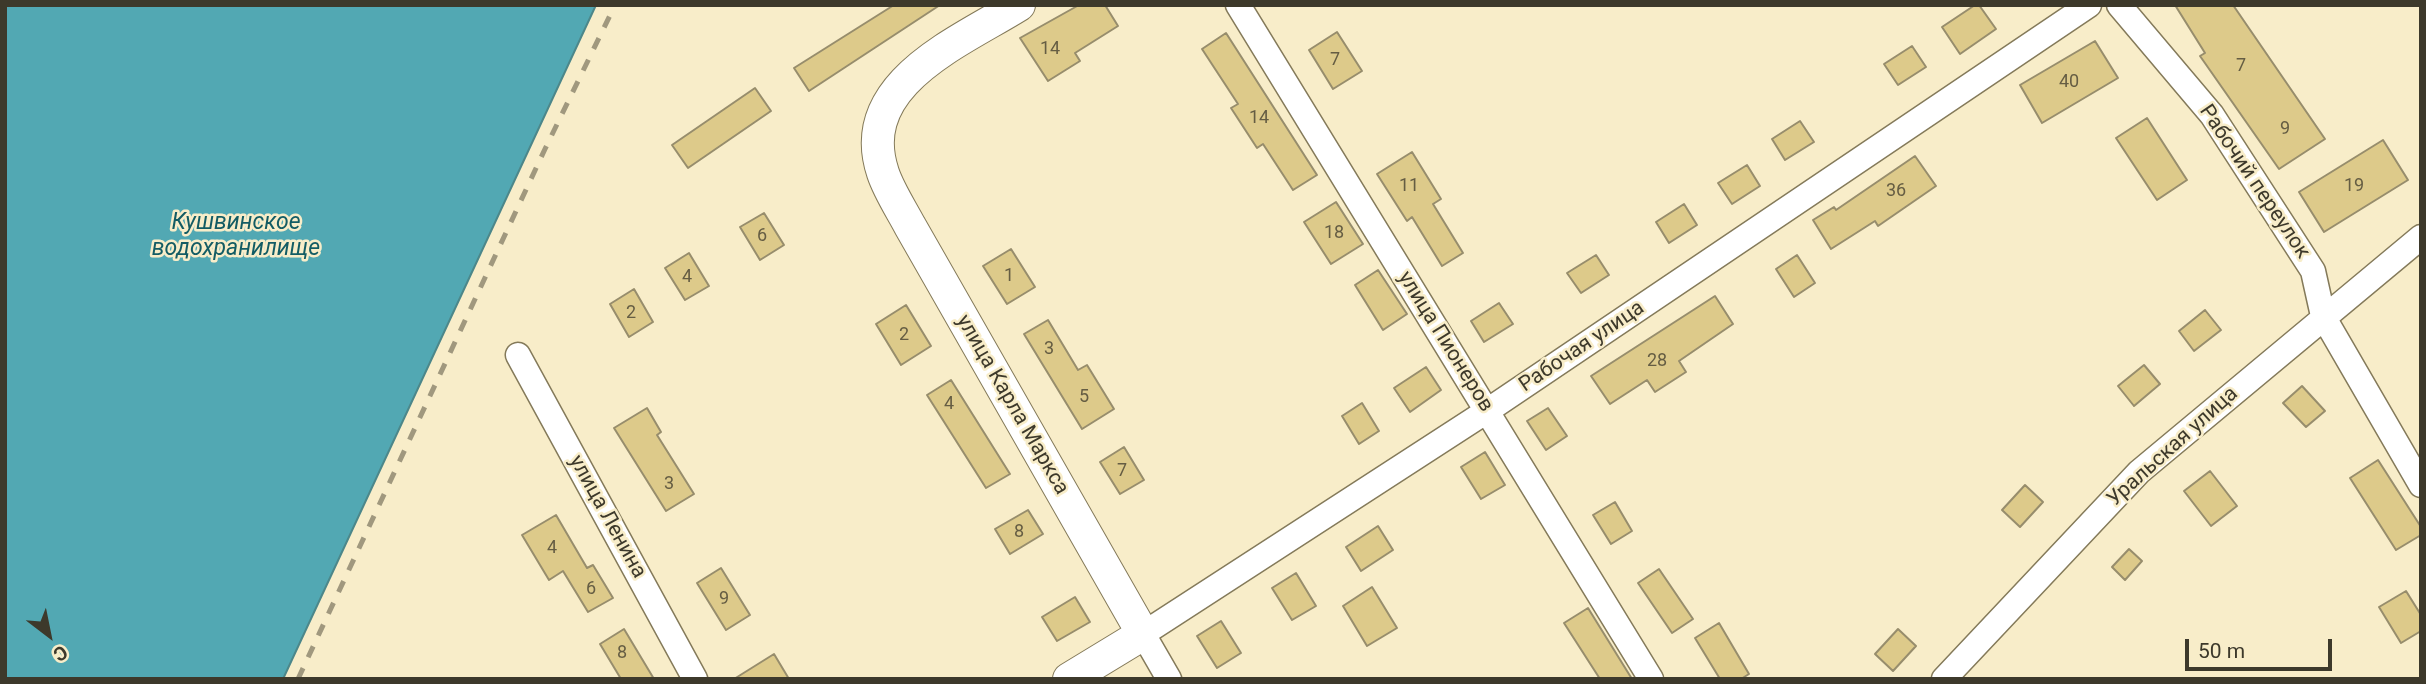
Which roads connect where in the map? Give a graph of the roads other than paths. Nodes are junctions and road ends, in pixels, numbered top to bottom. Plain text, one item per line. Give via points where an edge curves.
1 (1020, 5) edge
2 (1238, 5) edge
3 (2089, 5) edge
4 (2119, 5) edge
5 (2421, 237) edge
6 (2323, 316) junction
7 (518, 355) dead end
8 (1487, 411) junction
9 (2421, 485) edge
10 (1143, 634) junction
11 (695, 679) edge
12 (1069, 679) edge
13 (1169, 679) edge
14 (1651, 679) edge
15 (1944, 679) edge

1 - 10 main road, улица Карла Маркса via 911,73 890,97 881,122 883,173
2 - 8 street, улица Пионеров
3 - 8 street, Рабочая улица
4 - 6 street, Рабочий переулок via 2212,114 2313,271
5 - 6 street, Уральская улица
6 - 9 street, Рабочий переулок
6 - 15 street, Уральская улица via 2139,472
7 - 11 street, улица Ленина
8 - 10 street, Рабочая улица
8 - 14 street, улица Пионеров
10 - 12 main road, Рабочая улица
10 - 13 street, улица Карла Маркса

